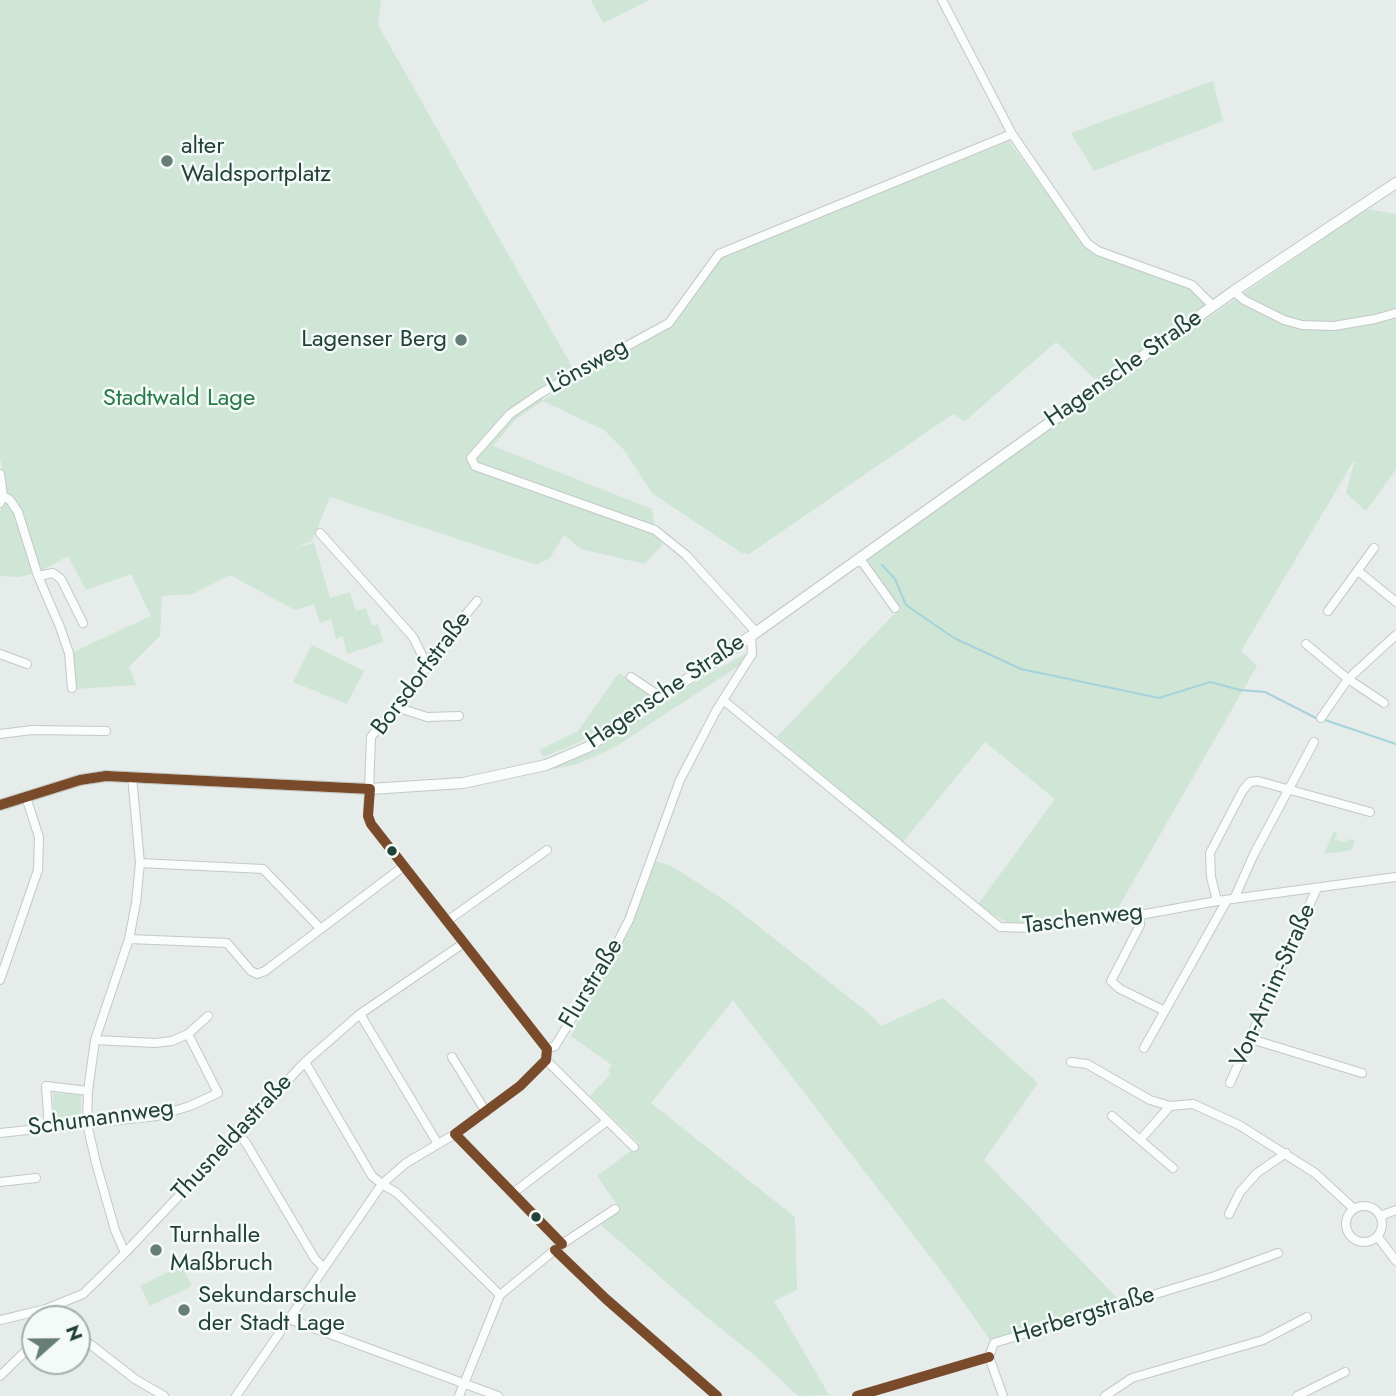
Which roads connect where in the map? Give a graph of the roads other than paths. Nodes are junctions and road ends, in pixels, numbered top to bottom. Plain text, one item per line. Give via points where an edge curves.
1 (942, 0) edge
2 (1012, 134) junction
3 (1396, 183) edge
4 (1234, 291) junction
5 (1213, 306) junction
6 (1396, 313) edge
7 (0, 474) edge
8 (2, 500) edge
9 (320, 533) dead end
10 (1374, 548) dead end
11 (857, 561) junction
12 (1357, 571) junction
13 (38, 576) junction
14 (477, 601) dead end
15 (1396, 602) edge
16 (895, 608) dead end
17 (1328, 611) dead end
18 (83, 622) dead end
19 (754, 634) junction
20 (1396, 635) edge
21 (1306, 644) dead end
22 (0, 654) edge
23 (426, 663) junction
24 (27, 664) dead end
25 (631, 677) dead end
26 (1348, 679) junction
27 (72, 688) dead end
28 (662, 698) junction
29 (723, 700) junction
30 (1384, 703) dead end
31 (396, 707) junction
32 (459, 716) dead end
33 (1321, 718) dead end
34 (106, 731) dead end
35 (0, 734) edge
36 (1314, 742) dead end
37 (132, 776) junction
38 (370, 789) junction
39 (1288, 789) junction
40 (26, 797) junction
41 (0, 805) edge
42 (1370, 812) dead end
43 (547, 850) dead end
44 (140, 863) junction
45 (404, 866) junction
46 (1396, 877) edge
47 (1317, 888) junction
48 (1226, 900) junction
49 (1140, 915) junction
50 (447, 921) junction
51 (320, 928) junction
52 (129, 939) junction
53 (464, 943) junction
54 (0, 980) edge
55 (1165, 1011) junction
56 (360, 1014) junction
57 (208, 1016) dead end
58 (188, 1034) junction
59 (1251, 1039) junction
60 (95, 1040) junction
61 (1144, 1048) dead end
62 (547, 1049) junction
63 (452, 1057) dead end
64 (546, 1060) junction
65 (305, 1062) junction
66 (1070, 1062) dead end
67 (1362, 1073) dead end
68 (1230, 1083) dead end
69 (88, 1091) junction
70 (1170, 1106) junction
71 (486, 1112) junction
72 (1112, 1116) dead end
73 (607, 1121) junction
74 (87, 1124) junction
75 (49, 1128) junction
76 (0, 1133) edge
77 (238, 1133) junction
78 (455, 1134) junction
79 (1140, 1140) junction
80 (438, 1144) junction
81 (634, 1147) dead end
82 (1286, 1153) junction
83 (1173, 1168) dead end
84 (36, 1178) dead end
85 (0, 1181) edge
86 (382, 1184) junction
87 (513, 1193) junction
88 (615, 1209) dead end
89 (1353, 1209) junction
90 (1396, 1209) edge
91 (1229, 1214) dead end
92 (1380, 1216) junction
93 (1378, 1237) junction
94 (558, 1247) junction
95 (125, 1253) junction
96 (1278, 1253) dead end
97 (1396, 1261) edge
98 (324, 1268) junction
99 (500, 1296) junction
100 (56, 1305) edge
101 (21, 1315) edge
102 (1307, 1317) dead end
103 (289, 1318) junction
104 (0, 1320) edge
105 (91, 1345) edge
106 (21, 1356) edge
107 (989, 1357) junction
108 (1345, 1371) dead end
109 (0, 1376) edge
110 (464, 1382) junction
111 (1109, 1395) edge
112 (164, 1396) edge
113 (236, 1396) edge
114 (458, 1396) edge
115 (498, 1396) edge
116 (717, 1396) edge
117 (857, 1396) edge
118 (1003, 1396) edge
119 (1297, 1396) edge

1 - 2 street
2 - 5 street via 1087,243 1192,285
2 - 19 street, Lönsweg via 719,254 669,323 510,414 471,458 475,466 655,530 687,555
3 - 4 street, Hagensche Straße
4 - 5 street, Hagensche Straße
4 - 6 street via 1244,300 1302,325 1334,326
5 - 11 street, Hagensche Straße
7 - 8 street
8 - 13 street via 10,500 18,512
9 - 23 street via 413,637
10 - 12 street
11 - 16 street
11 - 19 street, Hagensche Straße
12 - 15 street
12 - 17 street
13 - 18 street via 53,573 61,579
13 - 27 street via 69,653
14 - 23 street, Borsdorfstraße
19 - 28 street, Hagensche Straße
19 - 29 street, Flurstraße via 752,654
20 - 26 street
21 - 26 street
22 - 24 street
23 - 31 street, Borsdorfstraße via 423,674
25 - 28 street
26 - 30 street
26 - 33 street
28 - 38 street, Hagensche Straße via 588,747 546,765 463,783
29 - 49 street, Taschenweg via 1000,927 1034,929
29 - 62 street, Flurstraße via 680,780 629,920 555,1046
31 - 32 street via 427,717
31 - 38 street, Borsdorfstraße via 371,737
34 - 35 street
36 - 39 street
37 - 38 street, Hagensche Straße
37 - 40 street, Hagensche Straße via 80,780
37 - 44 street
38 - 45 street, Borsdorfstraße via 369,820
39 - 42 street
39 - 48 street
39 - 48 street via 1258,781 1243,790 1210,853 1212,877
40 - 41 street, Hagensche Straße
40 - 54 street via 38,837 38,870
43 - 50 street
44 - 51 street via 263,869
44 - 52 street
45 - 50 street, Borsdorfstraße
45 - 51 street
46 - 47 street, Taschenweg
47 - 48 street, Taschenweg
47 - 59 street, Von-Arnim-Straße
48 - 49 street, Taschenweg
48 - 55 street
49 - 55 street via 1140,925 1111,981
50 - 53 street, Borsdorfstraße
51 - 52 street via 257,974 227,943
52 - 60 street
53 - 56 street, Thusneldastraße
53 - 62 street, Borsdorfstraße
55 - 61 street
56 - 65 street, Thusneldastraße
56 - 80 street
57 - 58 street
58 - 60 street via 155,1043
58 - 74 street, Schumannweg via 218,1093 157,1116
59 - 67 street
59 - 68 street, Von-Arnim-Straße
60 - 69 street
62 - 64 street, Flurstraße
63 - 71 street
64 - 71 street
64 - 73 street
65 - 77 street, Thusneldastraße
65 - 86 street via 372,1176
66 - 70 street via 1087,1064 1133,1092
69 - 74 street
69 - 75 street via 46,1086
70 - 79 street
70 - 82 street via 1193,1104
71 - 78 street
72 - 79 street
73 - 81 street
73 - 87 street
74 - 75 street, Schumannweg
74 - 95 street
75 - 76 street, Schumannweg
77 - 95 street, Thusneldastraße
77 - 98 street
78 - 80 street
78 - 87 street
79 - 83 street
80 - 86 street
82 - 89 street
82 - 91 street via 1257,1173
84 - 85 street
86 - 98 street
86 - 99 street via 397,1193
87 - 94 street
88 - 94 street
89 - 92 street via 1368,1207
89 - 93 street via 1346,1221 1349,1237 1366,1243
90 - 92 street
92 - 93 street
93 - 97 street
94 - 99 street
94 - 116 street via 606,1299
95 - 100 street, Thusneldastraße via 83,1294
96 - 107 street, Herbergstraße via 994,1343
98 - 103 street
99 - 110 street
101 - 104 street, Thusneldastraße
102 - 111 street via 1263,1340 1132,1378
103 - 110 street
103 - 113 street
105 - 112 street
106 - 109 street
107 - 117 street, Herbergstraße
107 - 118 street
108 - 119 street
110 - 114 street
110 - 115 street

